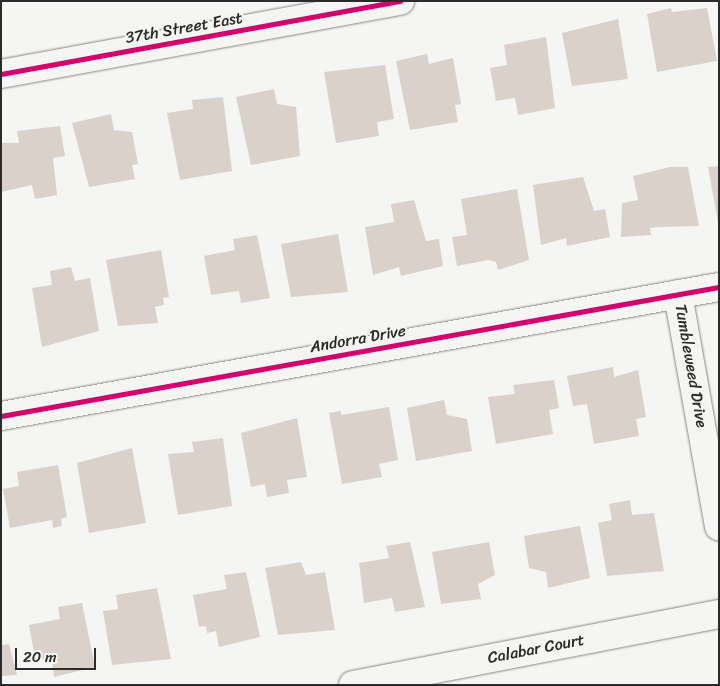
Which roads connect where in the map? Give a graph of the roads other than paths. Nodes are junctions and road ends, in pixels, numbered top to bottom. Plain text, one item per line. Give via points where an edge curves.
1 (400, 1) edge
2 (1, 74) edge
3 (719, 287) edge
4 (678, 294) junction
5 (1, 416) edge
6 (719, 526) edge
7 (719, 614) edge
8 (353, 685) edge

1 - 2 street, 37th Street East
3 - 4 street, Andorra Drive
4 - 5 street, Andorra Drive
4 - 6 street, Tumbleweed Drive
7 - 8 street, Calabar Court

